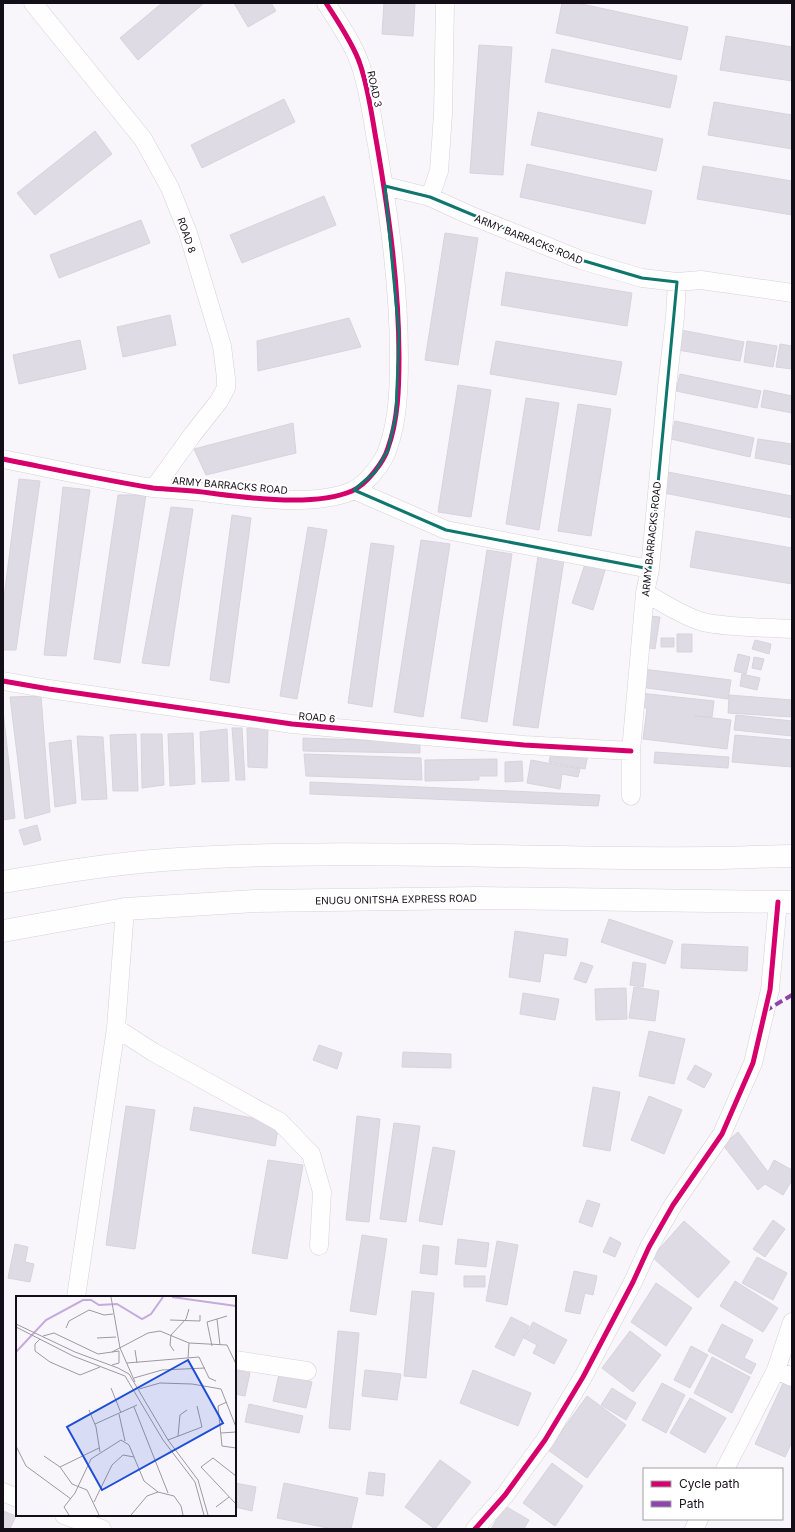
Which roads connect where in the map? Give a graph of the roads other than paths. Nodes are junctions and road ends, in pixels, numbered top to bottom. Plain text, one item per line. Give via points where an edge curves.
1 (33, 3) edge
2 (326, 3) edge
3 (445, 3) edge
4 (385, 186) junction
5 (430, 196) junction
6 (677, 282) junction
7 (792, 293) edge
8 (3, 459) edge
9 (154, 488) junction
10 (354, 490) junction
11 (650, 569) junction
12 (645, 593) junction
13 (792, 629) edge
14 (3, 681) edge
15 (631, 751) junction
16 (631, 796) dead end
17 (792, 856) edge
18 (3, 882) edge
19 (785, 902) edge
20 (125, 909) junction
21 (3, 931) edge
22 (116, 1028) junction
23 (319, 1246) dead end
24 (76, 1296) edge
25 (792, 1322) edge
26 (236, 1360) edge
27 (307, 1371) dead end
28 (784, 1374) edge
29 (726, 1468) edge
30 (3, 1492) edge
31 (16, 1498) edge
32 (67, 1516) edge
33 (698, 1520) edge
34 (102, 1529) edge
35 (475, 1529) edge
36 (694, 1529) edge

1 - 9 street, ROAD 8 via 144,139 170,188 185,226 222,346 226,388 220,401
2 - 4 street, ROAD 3 via 360,62
3 - 5 street via 440,164
4 - 5 street, ARMY BARRACKS ROAD
4 - 10 street, ARMY BARRACKS ROAD via 397,292 399,375 396,415 388,450 375,472
5 - 6 street, ARMY BARRACKS ROAD via 474,217 580,260 642,278
6 - 7 street, ARMY BARRACKS ROAD via 701,280
6 - 11 street, ARMY BARRACKS ROAD
8 - 9 street, ARMY BARRACKS ROAD
9 - 10 street, ARMY BARRACKS ROAD via 243,497 295,499 326,498
10 - 11 street via 446,530
11 - 12 street, ARMY BARRACKS ROAD
12 - 13 street via 680,613 703,622
12 - 15 street, ARMY BARRACKS ROAD
14 - 15 street, ROAD 6 via 292,724 524,745
15 - 16 street, ARMY BARRACKS ROAD
17 - 18 highway via 713,858 359,854 219,857 103,866
19 - 20 highway, ENUGU ONITSHA EXPRESS ROAD via 480,898 255,901
19 - 35 street via 770,990 755,1056 722,1134 673,1205 649,1247 584,1377 545,1440 505,1495
20 - 21 highway, ENUGU ONITSHA EXPRESS ROAD
20 - 22 street
22 - 23 street via 160,1056 280,1122 311,1154 322,1192
22 - 24 street
25 - 28 street
26 - 27 street
28 - 29 street
30 - 31 street
32 - 34 street
33 - 36 street

